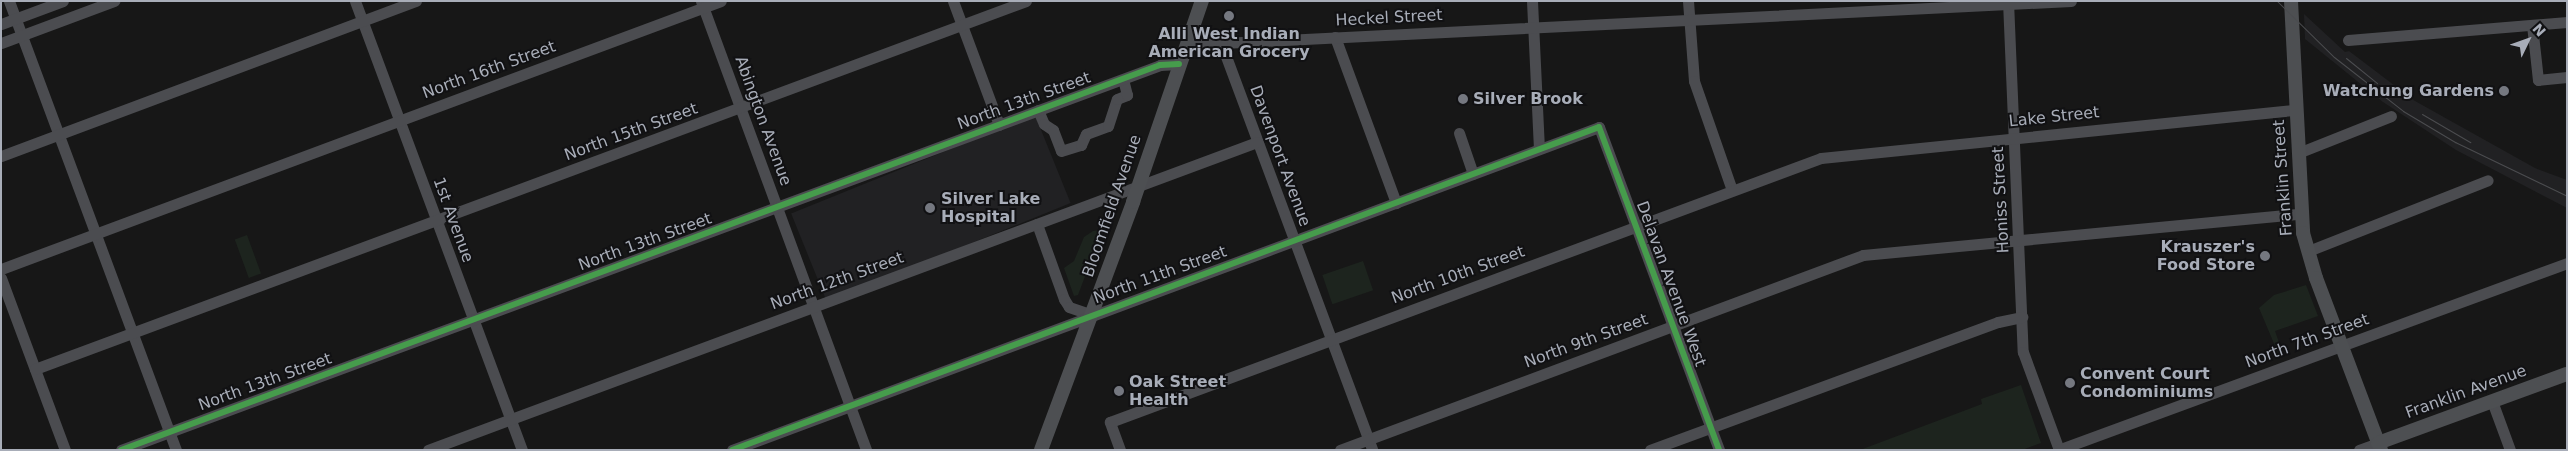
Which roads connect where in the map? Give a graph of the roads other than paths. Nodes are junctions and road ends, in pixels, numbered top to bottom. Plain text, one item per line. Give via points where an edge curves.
1 (9, 1) edge
2 (63, 1) edge
3 (114, 1) edge
4 (355, 1) edge
5 (416, 1) edge
6 (721, 1) edge
7 (953, 1) edge
8 (1026, 1) edge
9 (1202, 1) edge
10 (1532, 1) edge
11 (1688, 1) edge
12 (2071, 1) edge
13 (2291, 1) edge
14 (2008, 3) edge
15 (702, 4) edge
16 (16, 19) junction
17 (1690, 20) junction
18 (362, 22) junction
19 (2567, 22) edge
20 (1, 24) edge
21 (962, 25) junction
22 (2532, 25) junction
23 (1534, 28) junction
24 (22, 35) junction
25 (1335, 37) junction
26 (1188, 40) junction
27 (2348, 40) dead end
28 (1, 43) edge
29 (1221, 43) junction
30 (1179, 64) junction
31 (2567, 77) edge
32 (1123, 79) junction
33 (740, 108) junction
34 (1038, 110) junction
35 (2296, 110) junction
36 (2391, 116) dead end
37 (399, 120) junction
38 (999, 125) junction
39 (1598, 127) joint
40 (1459, 133) dead end
41 (59, 134) junction
42 (2014, 137) junction
43 (1258, 142) junction
44 (1539, 149) junction
45 (2298, 153) junction
46 (1, 156) edge
47 (1816, 159) joint
48 (1473, 174) junction
49 (2488, 180) dead end
50 (1138, 186) junction
51 (1732, 190) junction
52 (1396, 203) junction
53 (777, 207) junction
54 (2300, 214) junction
55 (436, 221) junction
56 (1037, 224) junction
57 (1636, 227) junction
58 (96, 233) junction
59 (2018, 239) junction
60 (1294, 240) junction
61 (2308, 251) junction
62 (2567, 263) edge
63 (1, 269) edge
64 (1, 278) edge
65 (814, 307) junction
66 (1092, 315) junction
67 (2022, 317) junction
68 (473, 320) junction
69 (1672, 326) junction
70 (133, 332) junction
71 (1331, 339) junction
72 (2342, 345) junction
73 (35, 369) junction
74 (2567, 374) edge
75 (2492, 401) junction
76 (850, 406) junction
77 (510, 419) junction
78 (1710, 427) junction
79 (169, 432) junction
80 (1370, 444) edge
81 (2379, 447) edge
82 (1038, 448) edge
83 (65, 450) edge
84 (121, 450) edge
85 (176, 450) edge
86 (428, 450) edge
87 (522, 450) edge
88 (732, 450) edge
89 (866, 450) edge
90 (1120, 450) edge
91 (1340, 450) edge
92 (1650, 450) edge
93 (1719, 450) edge
94 (2059, 450) edge
95 (2360, 450) edge
96 (2510, 450) edge

1 - 16 street
2 - 16 street
3 - 24 street
4 - 18 street, 1st Avenue
5 - 18 street
6 - 15 street, North 16th Street
7 - 21 street
8 - 21 street, North 15th Street
9 - 26 main road, Bloomfield Avenue
10 - 23 street
11 - 17 street
12 - 14 street, Heckel Street
13 - 35 main road, Franklin Street
14 - 17 street, Heckel Street
14 - 42 street, Honiss Street
15 - 33 street, Abington Avenue
15 - 37 street, North 16th Street
16 - 20 street
16 - 24 street
17 - 23 street, Heckel Street
17 - 51 street via 1694,81
18 - 37 street, 1st Avenue
18 - 41 street
19 - 22 street
21 - 33 street, North 15th Street
21 - 38 street
22 - 27 street
22 - 31 street via 2538,80
23 - 25 street, Heckel Street
23 - 44 street
24 - 28 street
24 - 41 street
25 - 29 street, Heckel Street
25 - 52 street
26 - 29 street, Heckel Street via 1203,44
26 - 30 main road, Bloomfield Avenue
29 - 43 street, Davenport Avenue
30 - 32 street, North 13th Street via 1160,65
30 - 50 main road, Bloomfield Avenue
32 - 34 street, North 13th Street
32 - 34 street via 1128,95 1117,99 1108,126 1086,134 1081,145 1061,151 1053,130 1044,124
33 - 53 street, Abington Avenue
33 - 55 street, North 15th Street
34 - 38 street, North 13th Street
35 - 42 street, Lake Street
35 - 45 main road, Franklin Street
36 - 45 street
37 - 55 street, 1st Avenue
37 - 58 street, North 16th Street
38 - 53 street, North 13th Street
39 - 44 street, North 11th Street
39 - 57 street, Delavan Avenue West
40 - 48 street
41 - 46 street
41 - 58 street
42 - 47 street, Lake Street
42 - 59 street, Honiss Street
43 - 50 street, North 12th Street
43 - 60 street, Davenport Avenue
44 - 48 street, North 11th Street
45 - 54 main road, Franklin Street
47 - 51 street, North 10th Street
48 - 52 street, North 11th Street
49 - 61 street
50 - 56 street, North 12th Street
50 - 66 main road, Bloomfield Avenue
51 - 57 street, North 10th Street
52 - 60 street, North 11th Street
53 - 65 street, Abington Avenue
53 - 68 street, North 13th Street
54 - 59 street, North 9th Street
54 - 61 main road, Franklin Street
55 - 68 street, 1st Avenue
55 - 70 street, North 15th Street
56 - 65 street, North 12th Street
56 - 66 street via 1064,299 1069,306
57 - 69 street, Delavan Avenue West
57 - 71 street, North 10th Street
58 - 63 street, North 16th Street
58 - 70 street
59 - 67 street, Honiss Street
59 - 69 street, North 9th Street via 1863,255
60 - 66 street, North 11th Street
60 - 71 street, Davenport Avenue
61 - 72 main road, Franklin Street
62 - 72 street, North 7th Street
64 - 73 street
65 - 76 street, Abington Avenue
65 - 77 street, North 12th Street
66 - 76 street, North 11th Street
66 - 82 main road, Bloomfield Avenue
67 - 78 street via 1998,322
67 - 94 street, Honiss Street via 2024,352
68 - 77 street, 1st Avenue
68 - 79 street, North 13th Street
69 - 78 street, Delavan Avenue West
69 - 80 street, North 9th Street
70 - 73 street, North 15th Street
70 - 79 street
71 - 80 street, Davenport Avenue
71 - 90 street, North 10th Street via 1110,422
72 - 81 main road, Franklin Street
72 - 94 street, North 7th Street
73 - 83 street
74 - 75 main road, Franklin Avenue
75 - 81 main road, Franklin Avenue
75 - 96 street
76 - 88 street, North 11th Street
76 - 89 street, Abington Avenue
77 - 86 street, North 12th Street
77 - 87 street, 1st Avenue
78 - 92 street
78 - 93 street, Delavan Avenue West
79 - 84 street, North 13th Street
79 - 85 street
80 - 91 street, North 9th Street
81 - 95 street

